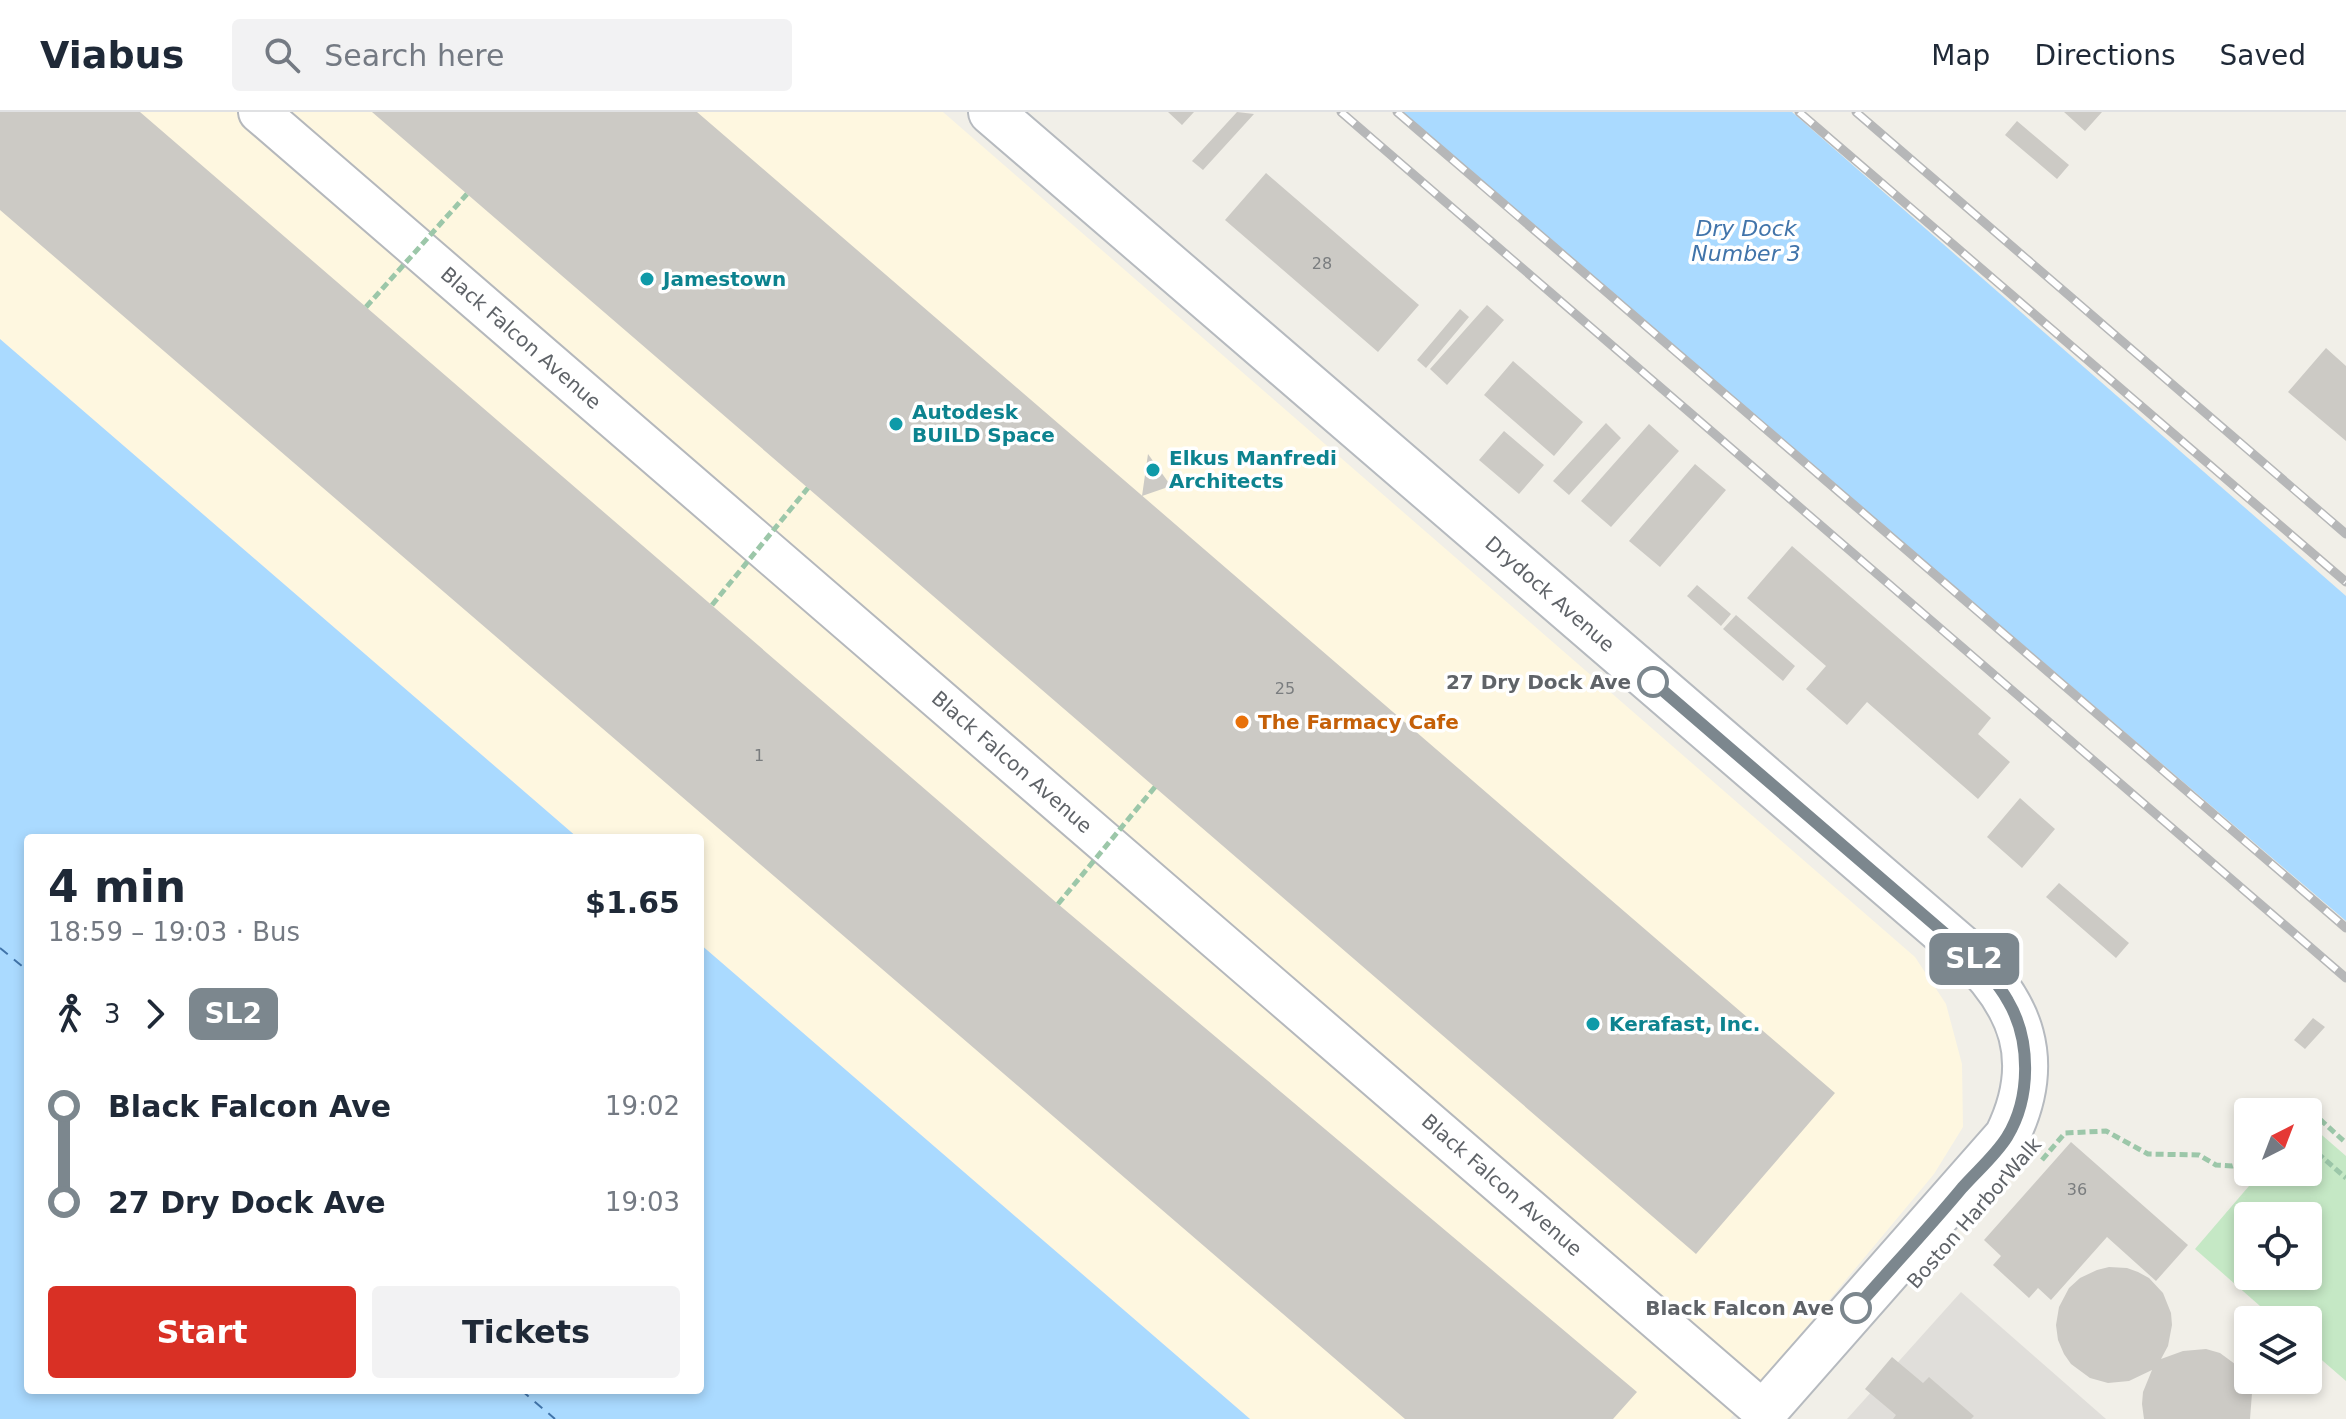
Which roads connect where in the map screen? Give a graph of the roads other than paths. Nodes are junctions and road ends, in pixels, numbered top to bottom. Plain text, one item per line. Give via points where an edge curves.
1 (259, 112) edge
2 (991, 112) edge
3 (1764, 1412) joint

1 - 3 street, Black Falcon Avenue
2 - 3 street, Drydock Avenue via 1964,950 2009,1002 2024,1060 2022,1099 2007,1136

